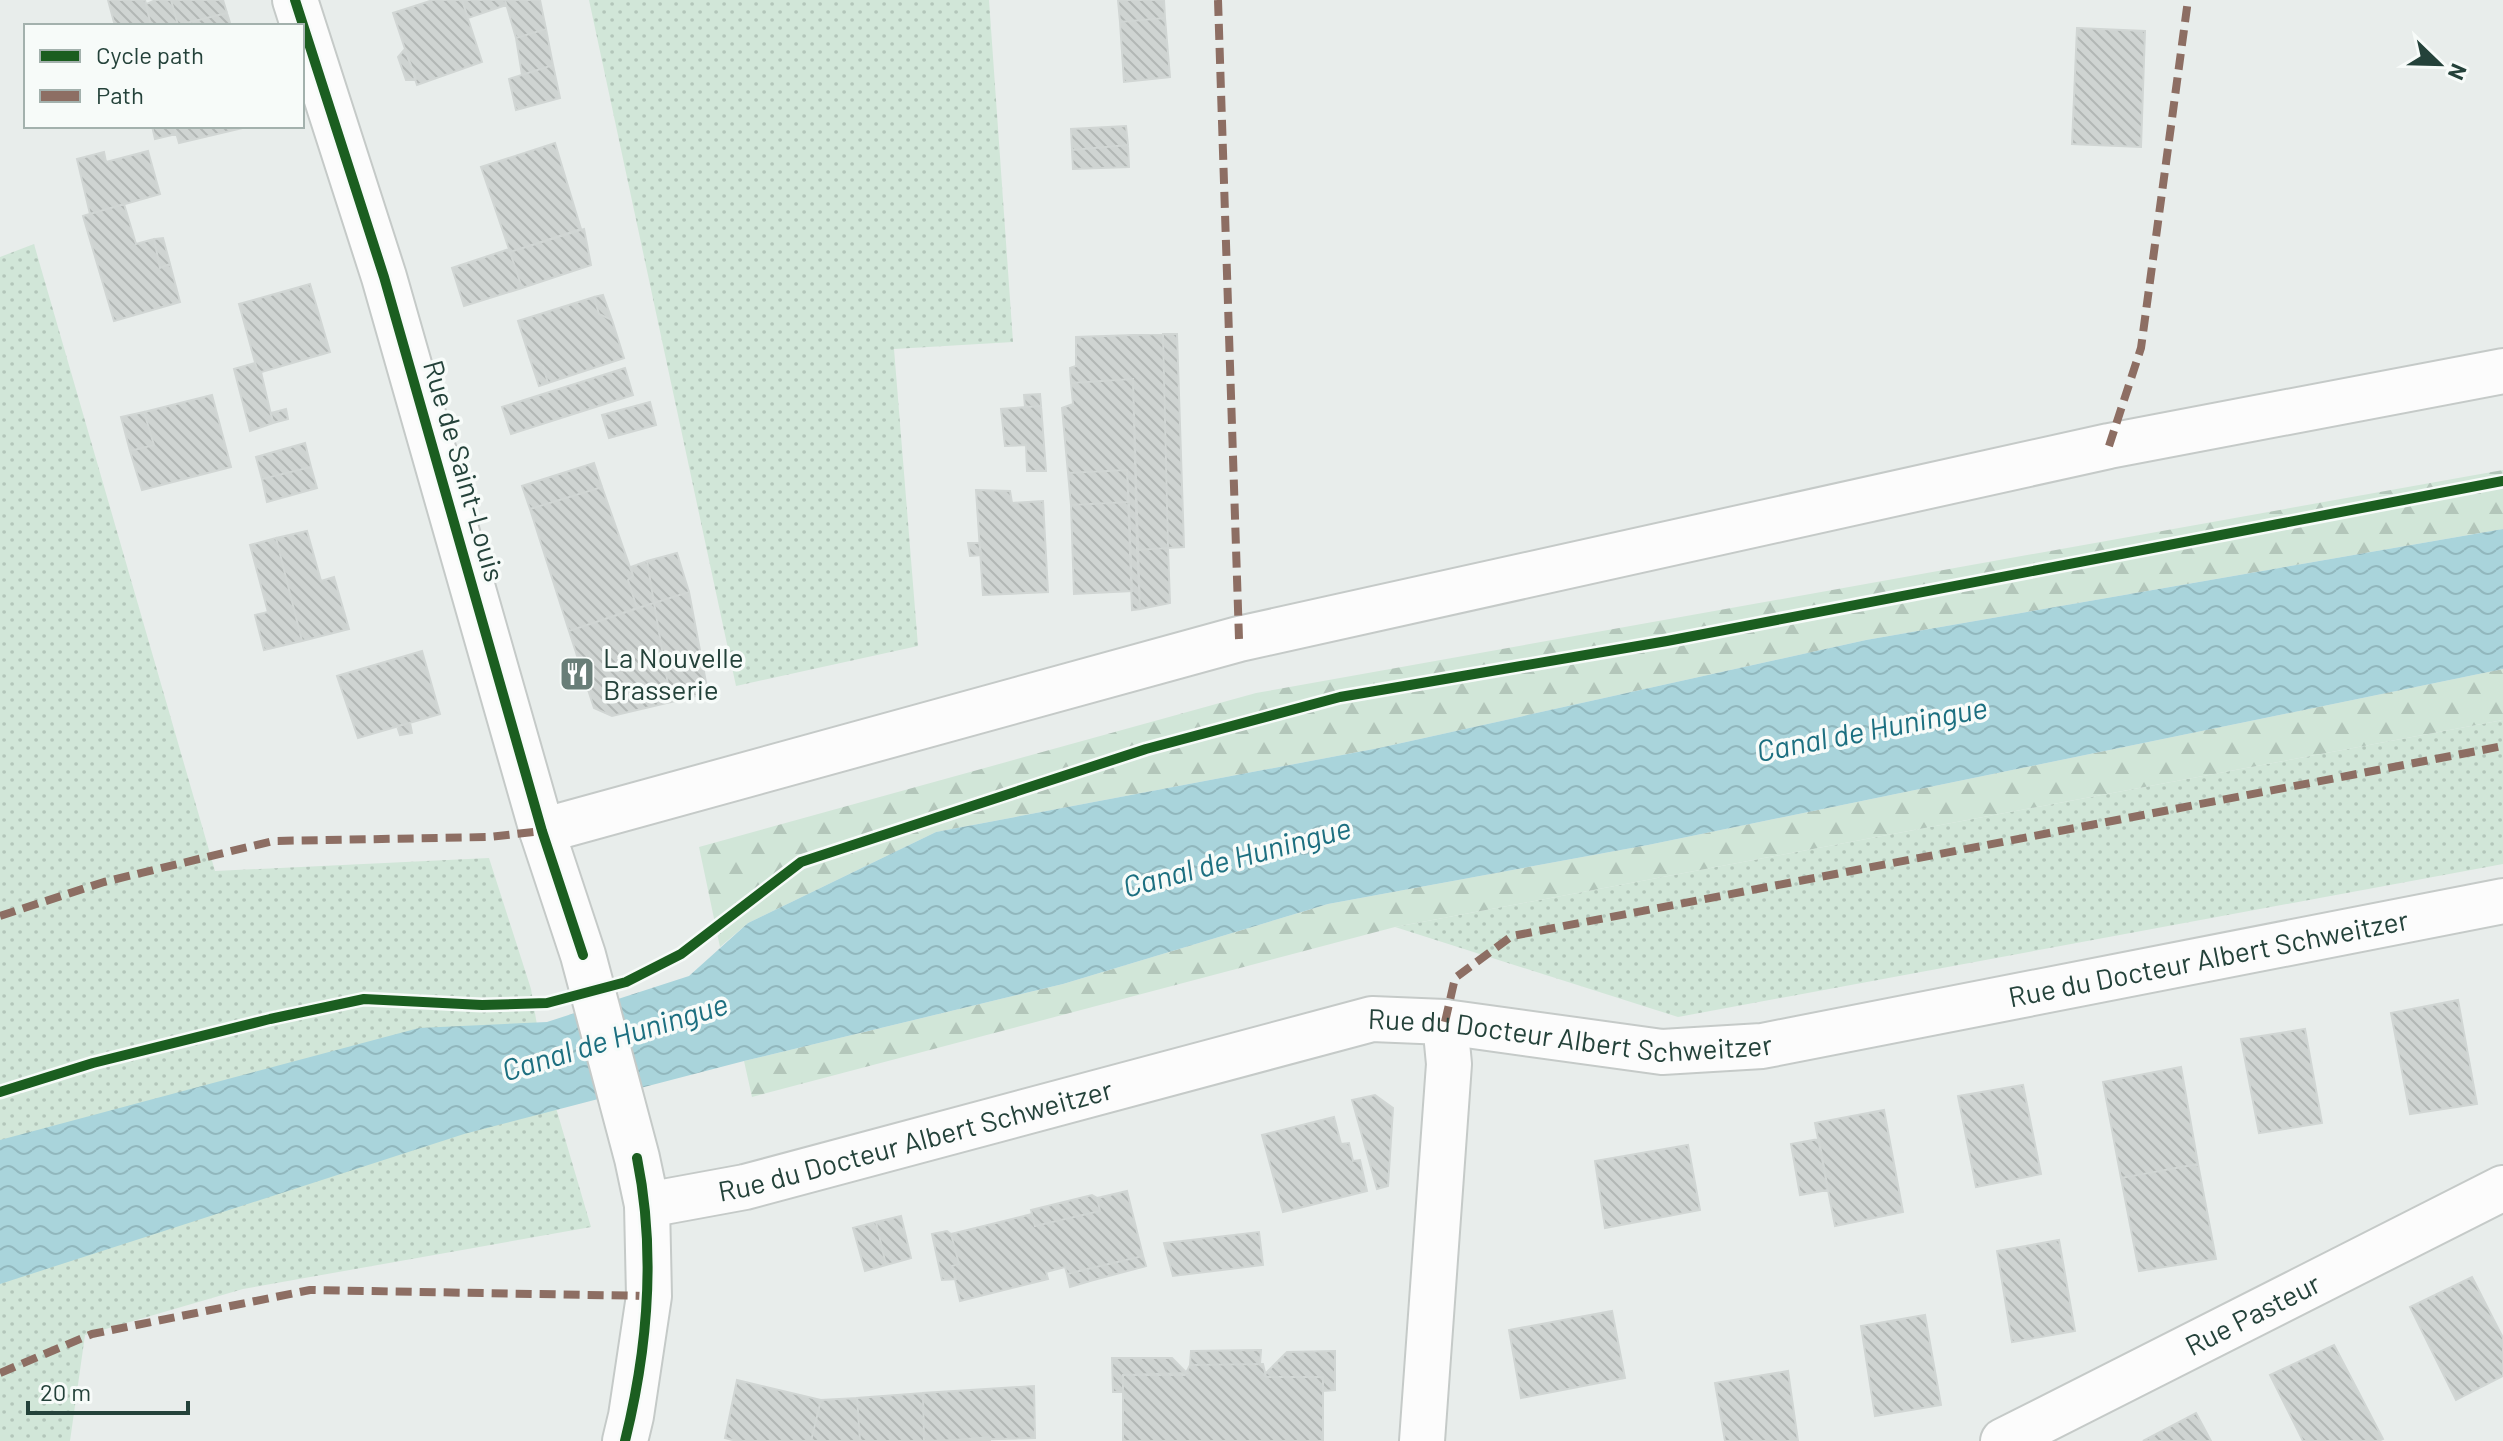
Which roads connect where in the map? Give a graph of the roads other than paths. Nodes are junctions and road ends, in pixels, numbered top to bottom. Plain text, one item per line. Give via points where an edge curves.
1 (295, 0) edge
2 (303, 24) edge
3 (304, 28) edge
4 (2503, 371) edge
5 (542, 831) junction
6 (2503, 901) edge
7 (1445, 1022) junction
8 (2503, 1188) edge
9 (647, 1205) junction
10 (625, 1441) edge
11 (1422, 1441) edge
12 (2003, 1441) edge

1 - 2 street, Rue de Saint-Louis
3 - 5 street, Rue de Saint-Louis via 384,277
4 - 5 street via 2109,446 1239,639
5 - 9 street, Rue de Saint-Louis via 583,955
6 - 7 street, Rue du Docteur Albert Schweitzer via 1762,1046 1662,1052
7 - 9 street, Rue du Docteur Albert Schweitzer via 1372,1019 745,1187
7 - 11 street via 1449,1064
8 - 12 street, Rue Pasteur
9 - 10 street, Rue de Saint-Louis via 649,1296

